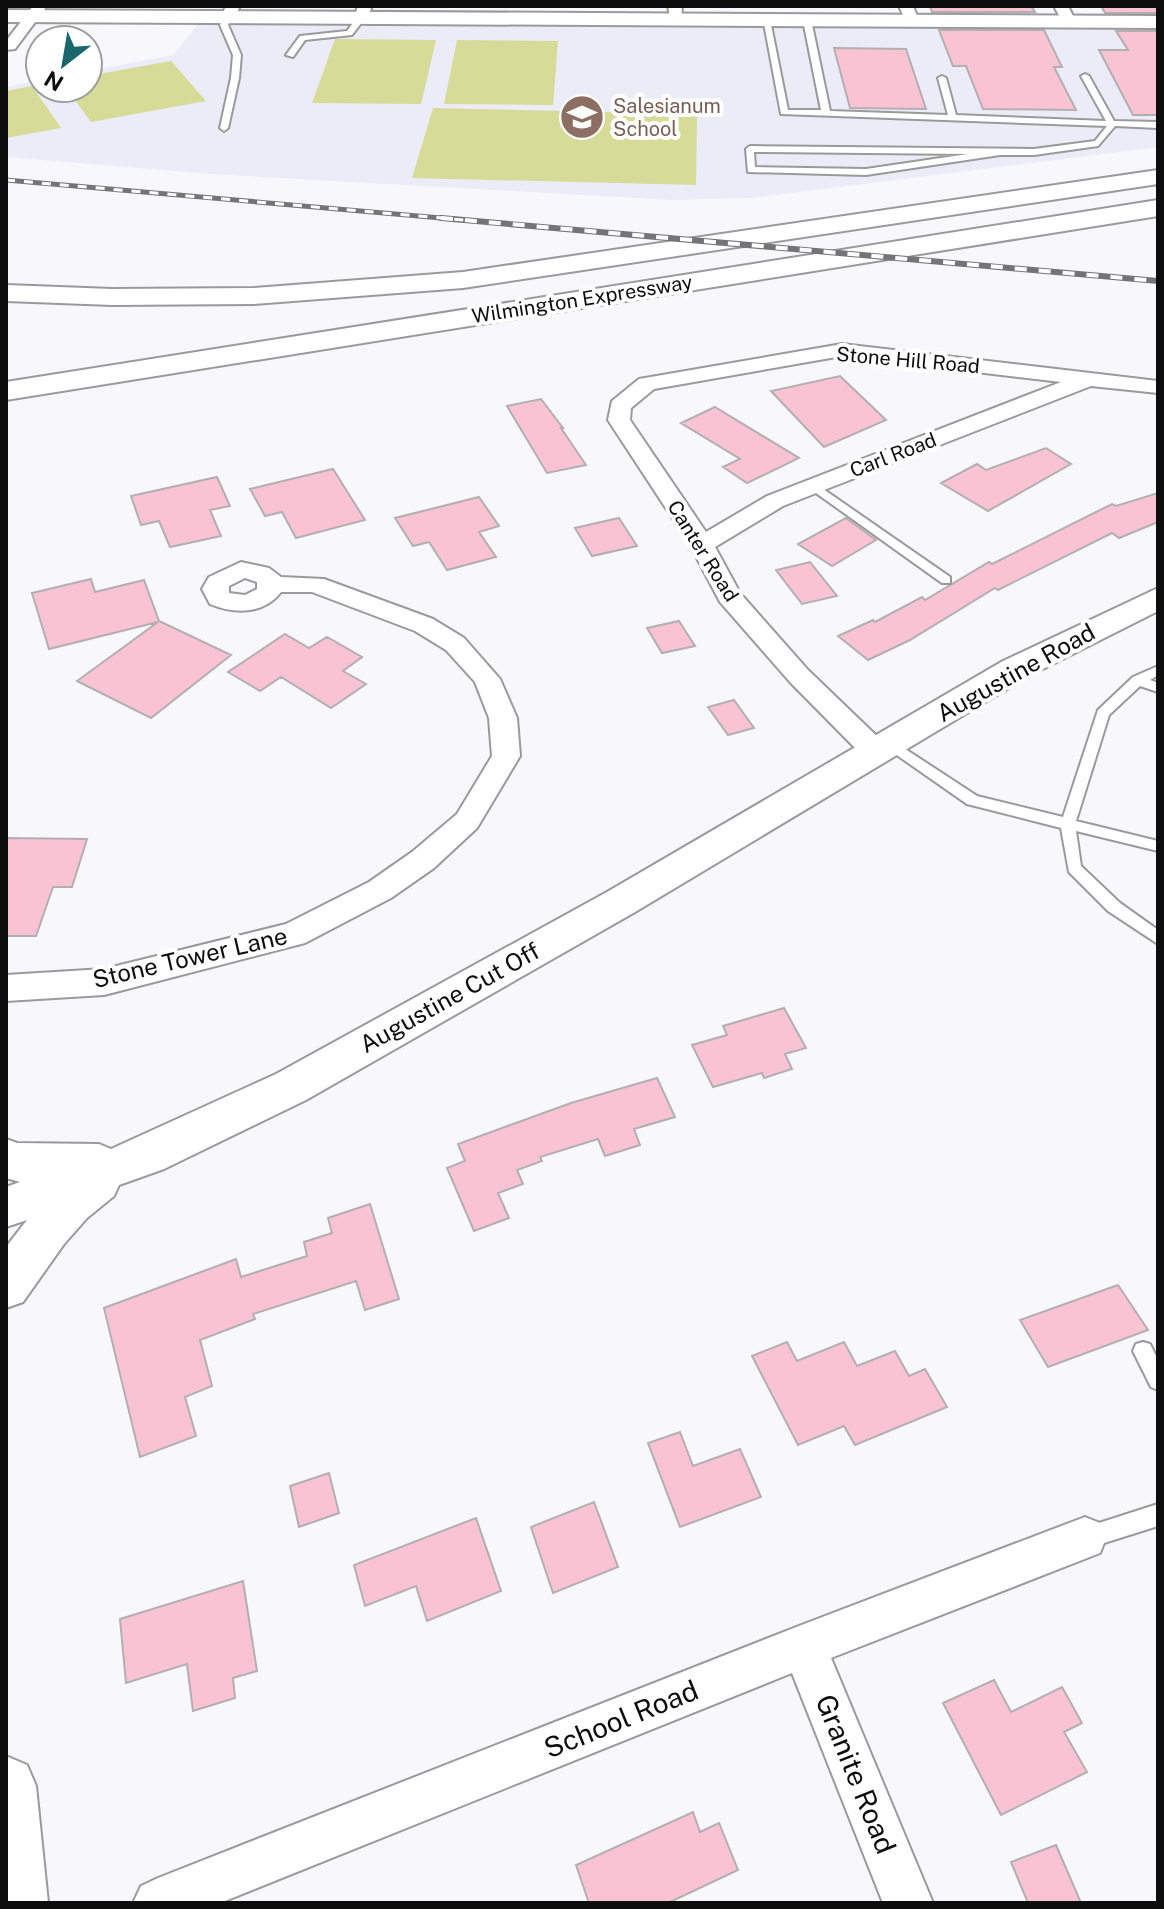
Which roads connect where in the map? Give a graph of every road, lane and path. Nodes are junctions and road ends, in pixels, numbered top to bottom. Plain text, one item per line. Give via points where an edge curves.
1 (36, 11) edge
2 (230, 12) edge
3 (363, 12) edge
4 (496, 12) edge
5 (676, 13) edge
6 (909, 13) edge
7 (1065, 14) edge
8 (6, 16) edge
9 (766, 20) junction
10 (807, 20) junction
11 (1158, 22) edge
12 (8, 47) edge
13 (290, 55) dead end
14 (1085, 76) dead end
15 (942, 78) dead end
16 (826, 113) junction
17 (953, 118) junction
18 (1112, 124) junction
19 (1158, 125) edge
20 (224, 128) dead end
21 (1000, 152) junction
22 (1158, 177) edge
23 (1158, 186) edge
24 (1158, 208) edge
25 (6, 278) edge
26 (6, 293) edge
27 (325, 293) junction
28 (6, 365) edge
29 (1090, 379) junction
30 (1158, 387) edge
31 (6, 391) edge
32 (620, 406) joint
33 (813, 486) junction
34 (702, 545) junction
35 (946, 580) dead end
36 (271, 585) dead end
37 (1158, 598) edge
38 (1158, 670) edge
39 (1138, 680) junction
40 (1158, 688) edge
41 (882, 748) junction
42 (1068, 824) junction
43 (1158, 846) edge
44 (1158, 938) edge
45 (6, 988) edge
46 (6, 1158) edge
47 (127, 1163) junction
48 (6, 1207) edge
49 (6, 1286) edge
50 (1143, 1351) dead end
51 (1158, 1380) edge
52 (1158, 1515) edge
53 (1085, 1538) joint
54 (804, 1646) junction
55 (6, 1786) edge
56 (17, 1903) edge
57 (158, 1903) edge
58 (908, 1903) edge

1 - 2 street
1 - 8 street
1 - 12 street
2 - 3 street
2 - 20 lane via 224,25 237,55
3 - 4 street
3 - 13 lane via 349,33 303,38
4 - 5 street
5 - 9 street
6 - 7 street
6 - 10 street
7 - 11 street
9 - 10 street
9 - 16 lane via 784,112
10 - 16 lane
14 - 18 lane
15 - 17 lane
16 - 17 lane
17 - 18 lane
18 - 19 lane
18 - 21 lane via 1098,143
21 - 21 lane via 866,172 751,170 750,149
22 - 27 highway via 498,276
23 - 28 highway, Wilmington Expressway
24 - 31 highway, Wilmington Expressway
25 - 27 highway via 139,289
26 - 27 highway
29 - 30 street, Stone Hill Road
29 - 32 street, Stone Hill Road via 842,350 647,384
29 - 33 street, Carl Road
32 - 34 street, Canter Road via 619,420
33 - 34 street, Carl Road via 775,501
33 - 35 lane
34 - 41 street, Canter Road via 729,596 799,676
36 - 45 street, Stone Tower Lane via 315,584 424,625 455,644 487,679 503,718 506,756 467,821 380,890 294,934 104,982
37 - 41 street, Augustine Road via 1015,669
38 - 39 lane
39 - 40 lane
39 - 42 lane via 1103,713
41 - 42 lane via 972,800
41 - 47 street, Augustine Cut Off via 437,1007 291,1087
42 - 43 lane
42 - 44 lane via 1074,868 1114,907
46 - 47 street
47 - 48 street, Augustine Cut Off
47 - 49 street via 81,1194 35,1244
50 - 51 lane
52 - 53 lane
53 - 54 street, School Road
54 - 57 street, School Road
54 - 58 street, Granite Road
55 - 56 street

